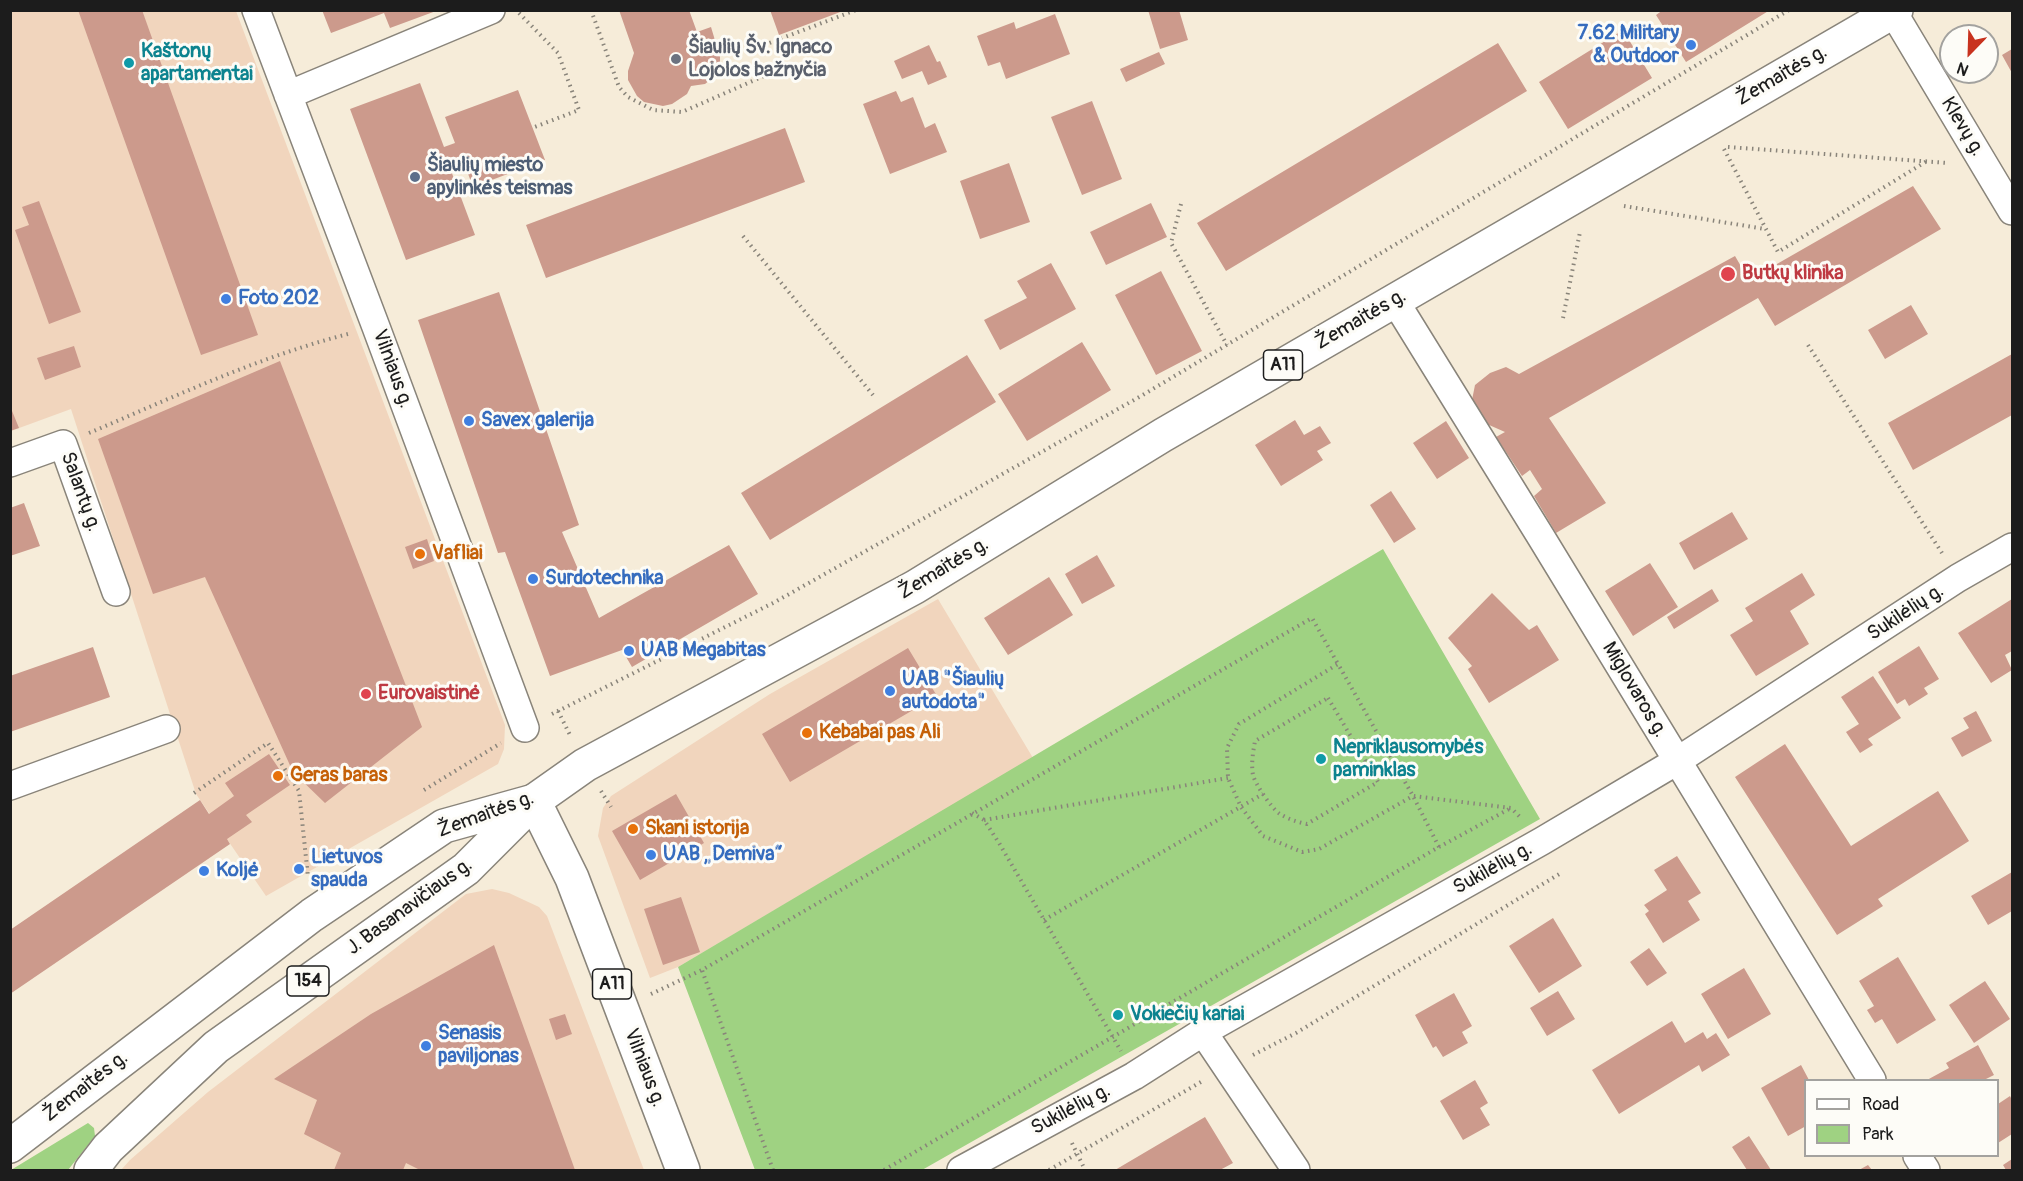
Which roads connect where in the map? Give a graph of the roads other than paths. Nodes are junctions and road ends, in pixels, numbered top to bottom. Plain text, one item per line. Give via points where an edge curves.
1 (256, 10) edge
2 (491, 10) edge
3 (1894, 11) edge
4 (288, 95) junction
5 (2013, 211) edge
6 (1395, 301) junction
7 (10, 463) edge
8 (2013, 547) edge
9 (116, 592) dead end
10 (525, 728) road end
11 (166, 729) dead end
12 (1677, 761) junction
13 (10, 786) edge
14 (534, 801) junction
15 (1203, 1032) junction
16 (1871, 1079) edge
17 (10, 1146) edge
18 (1918, 1157) edge
19 (91, 1170) edge
20 (683, 1170) edge
21 (961, 1170) edge
22 (1296, 1170) edge
23 (1926, 1170) edge

1 - 4 street, Vilniaus g.
2 - 4 street
3 - 5 street, Klevų g.
3 - 6 main road, Žemaitės g. / A11
4 - 10 street, Vilniaus g.
6 - 12 street, Miglovaros g.
6 - 14 main road, Žemaitės g. / A11 via 1163,435 915,587 585,765
7 - 9 street, Salantų g. via 63,444
8 - 12 street, Sukilėlių g. via 1958,578
11 - 13 street
12 - 15 street, Sukilėlių g.
12 - 16 street, Miglovaros g.
14 - 17 main road, Žemaitės g. via 444,826 312,915
14 - 19 main road, J. Basanavičiaus g. / 154 via 466,869 216,1047 108,1148
14 - 20 main road, Vilniaus g. / A11 via 572,878
15 - 21 street, Sukilėlių g. via 1134,1076
15 - 22 street
18 - 23 street

